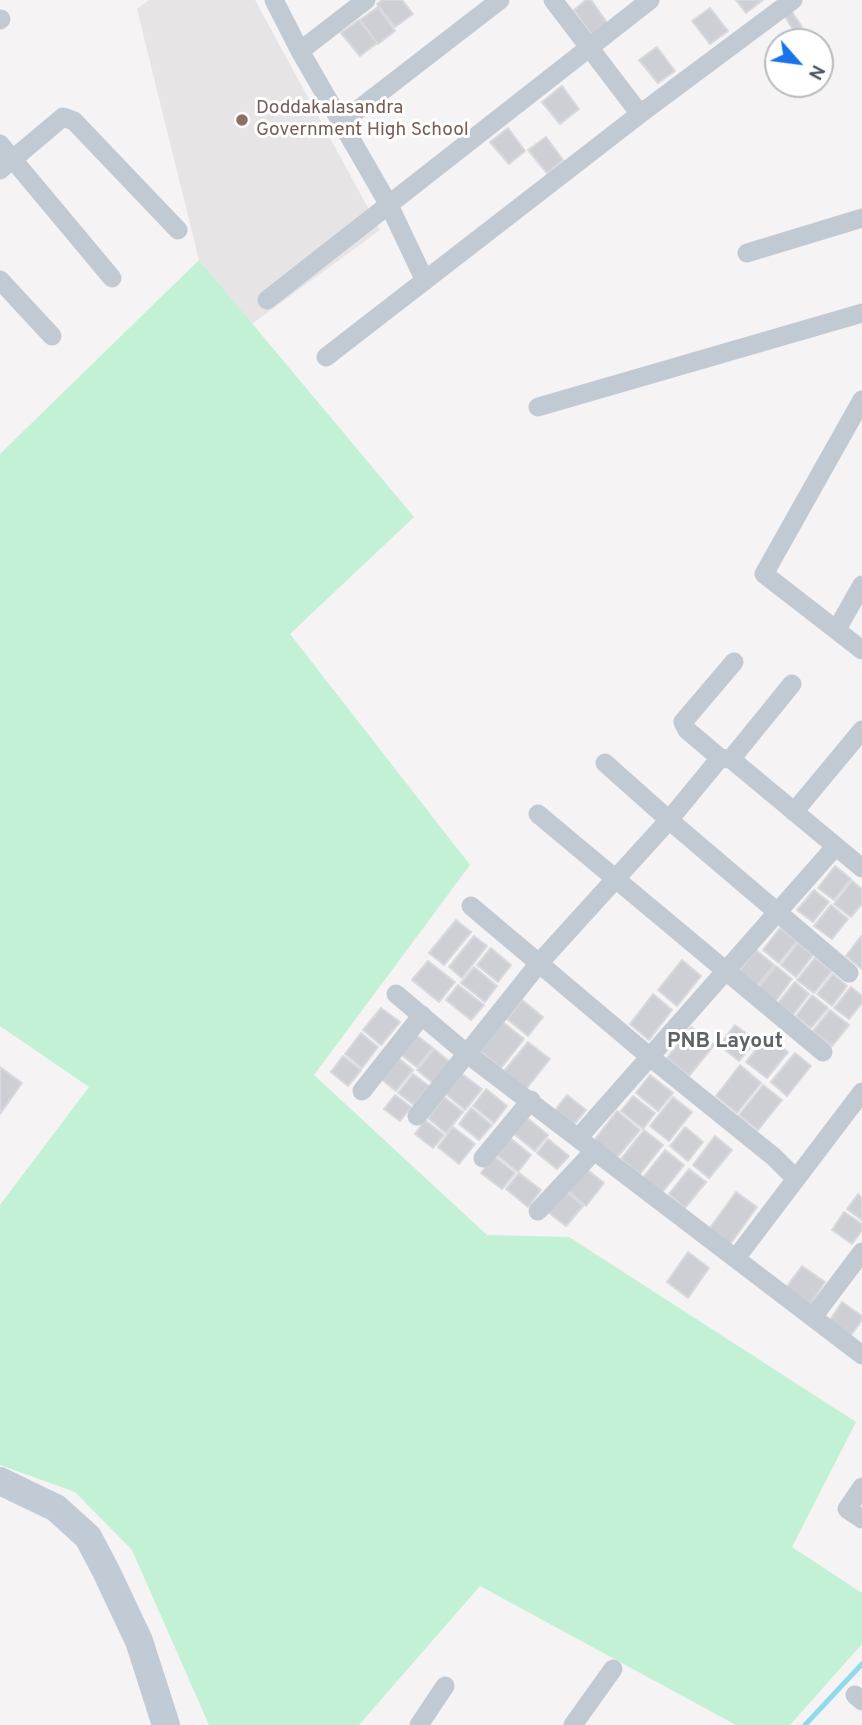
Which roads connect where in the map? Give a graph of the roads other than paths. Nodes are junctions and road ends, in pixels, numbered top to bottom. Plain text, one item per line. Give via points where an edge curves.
1 (274, 0) edge
2 (366, 0) edge
3 (500, 0) edge
4 (553, 0) edge
5 (650, 0) edge
6 (793, 0) edge
7 (590, 48) junction
8 (300, 51) junction
9 (640, 114) junction
10 (342, 122) junction
11 (4, 157) edge
12 (389, 205) junction
13 (862, 218) edge
14 (178, 230) dead end
15 (747, 253) dead end
16 (112, 278) dead end
17 (0, 280) edge
18 (425, 281) junction
19 (267, 300) dead end
20 (862, 313) edge
21 (52, 337) dead end
22 (326, 357) dead end
23 (862, 400) edge
24 (538, 407) dead end
25 (862, 585) edge
26 (836, 629) junction
27 (862, 650) edge
28 (734, 662) dead end
29 (792, 684) dead end
30 (862, 730) edge
31 (726, 758) junction
32 (605, 763) dead end
33 (794, 812) junction
34 (538, 814) dead end
35 (669, 820) junction
36 (835, 847) junction
37 (859, 859) edge
38 (616, 879) junction
39 (471, 906) dead end
40 (777, 912) junction
41 (540, 962) junction
42 (725, 971) junction
43 (849, 973) dead end
44 (396, 994) dead end
45 (422, 1016) junction
46 (823, 1052) dead end
47 (466, 1053) junction
48 (650, 1057) junction
49 (362, 1091) dead end
50 (862, 1092) edge
51 (531, 1101) junction
52 (418, 1116) dead end
53 (579, 1137) junction
54 (595, 1150) junction
55 (483, 1158) dead end
56 (796, 1180) junction
57 (538, 1212) dead end
58 (862, 1252) edge
59 (736, 1258) junction
60 (813, 1317) junction
61 (862, 1355) edge
62 (0, 1481) edge
63 (862, 1487) edge
64 (862, 1519) edge
65 (613, 1669) dead end
66 (445, 1686) dead end
67 (166, 1725) edge
68 (419, 1725) edge
69 (573, 1725) edge

1 - 8 street
2 - 8 street
3 - 10 street
4 - 7 street
5 - 7 street
6 - 9 street
7 - 9 street
7 - 12 street
8 - 10 street
9 - 18 street
10 - 12 street
11 - 14 street via 63,117 74,121
11 - 16 street
12 - 18 street
12 - 19 street
13 - 15 street
17 - 21 street
18 - 22 street
20 - 24 street
23 - 26 street via 764,573
25 - 26 street
26 - 27 street
28 - 31 street via 683,722 687,730
29 - 31 street
30 - 33 street
31 - 33 street
31 - 35 street
32 - 35 street
33 - 36 street
34 - 38 street
35 - 38 street
35 - 40 street
36 - 37 street
36 - 40 street
38 - 41 street
38 - 42 street
39 - 41 street
40 - 42 street
40 - 43 street
41 - 47 street
41 - 48 street
42 - 46 street
42 - 48 street
44 - 45 street
45 - 47 street
45 - 49 street
47 - 51 street
47 - 52 street
48 - 53 street
48 - 56 street
50 - 56 street
51 - 53 street
51 - 55 street
53 - 54 street
54 - 57 street
54 - 59 street
56 - 59 street
58 - 60 street
59 - 60 street
60 - 61 street
62 - 67 main road via 56,1507 88,1537 139,1642
63 - 64 street via 847,1509
65 - 69 street
66 - 68 street

